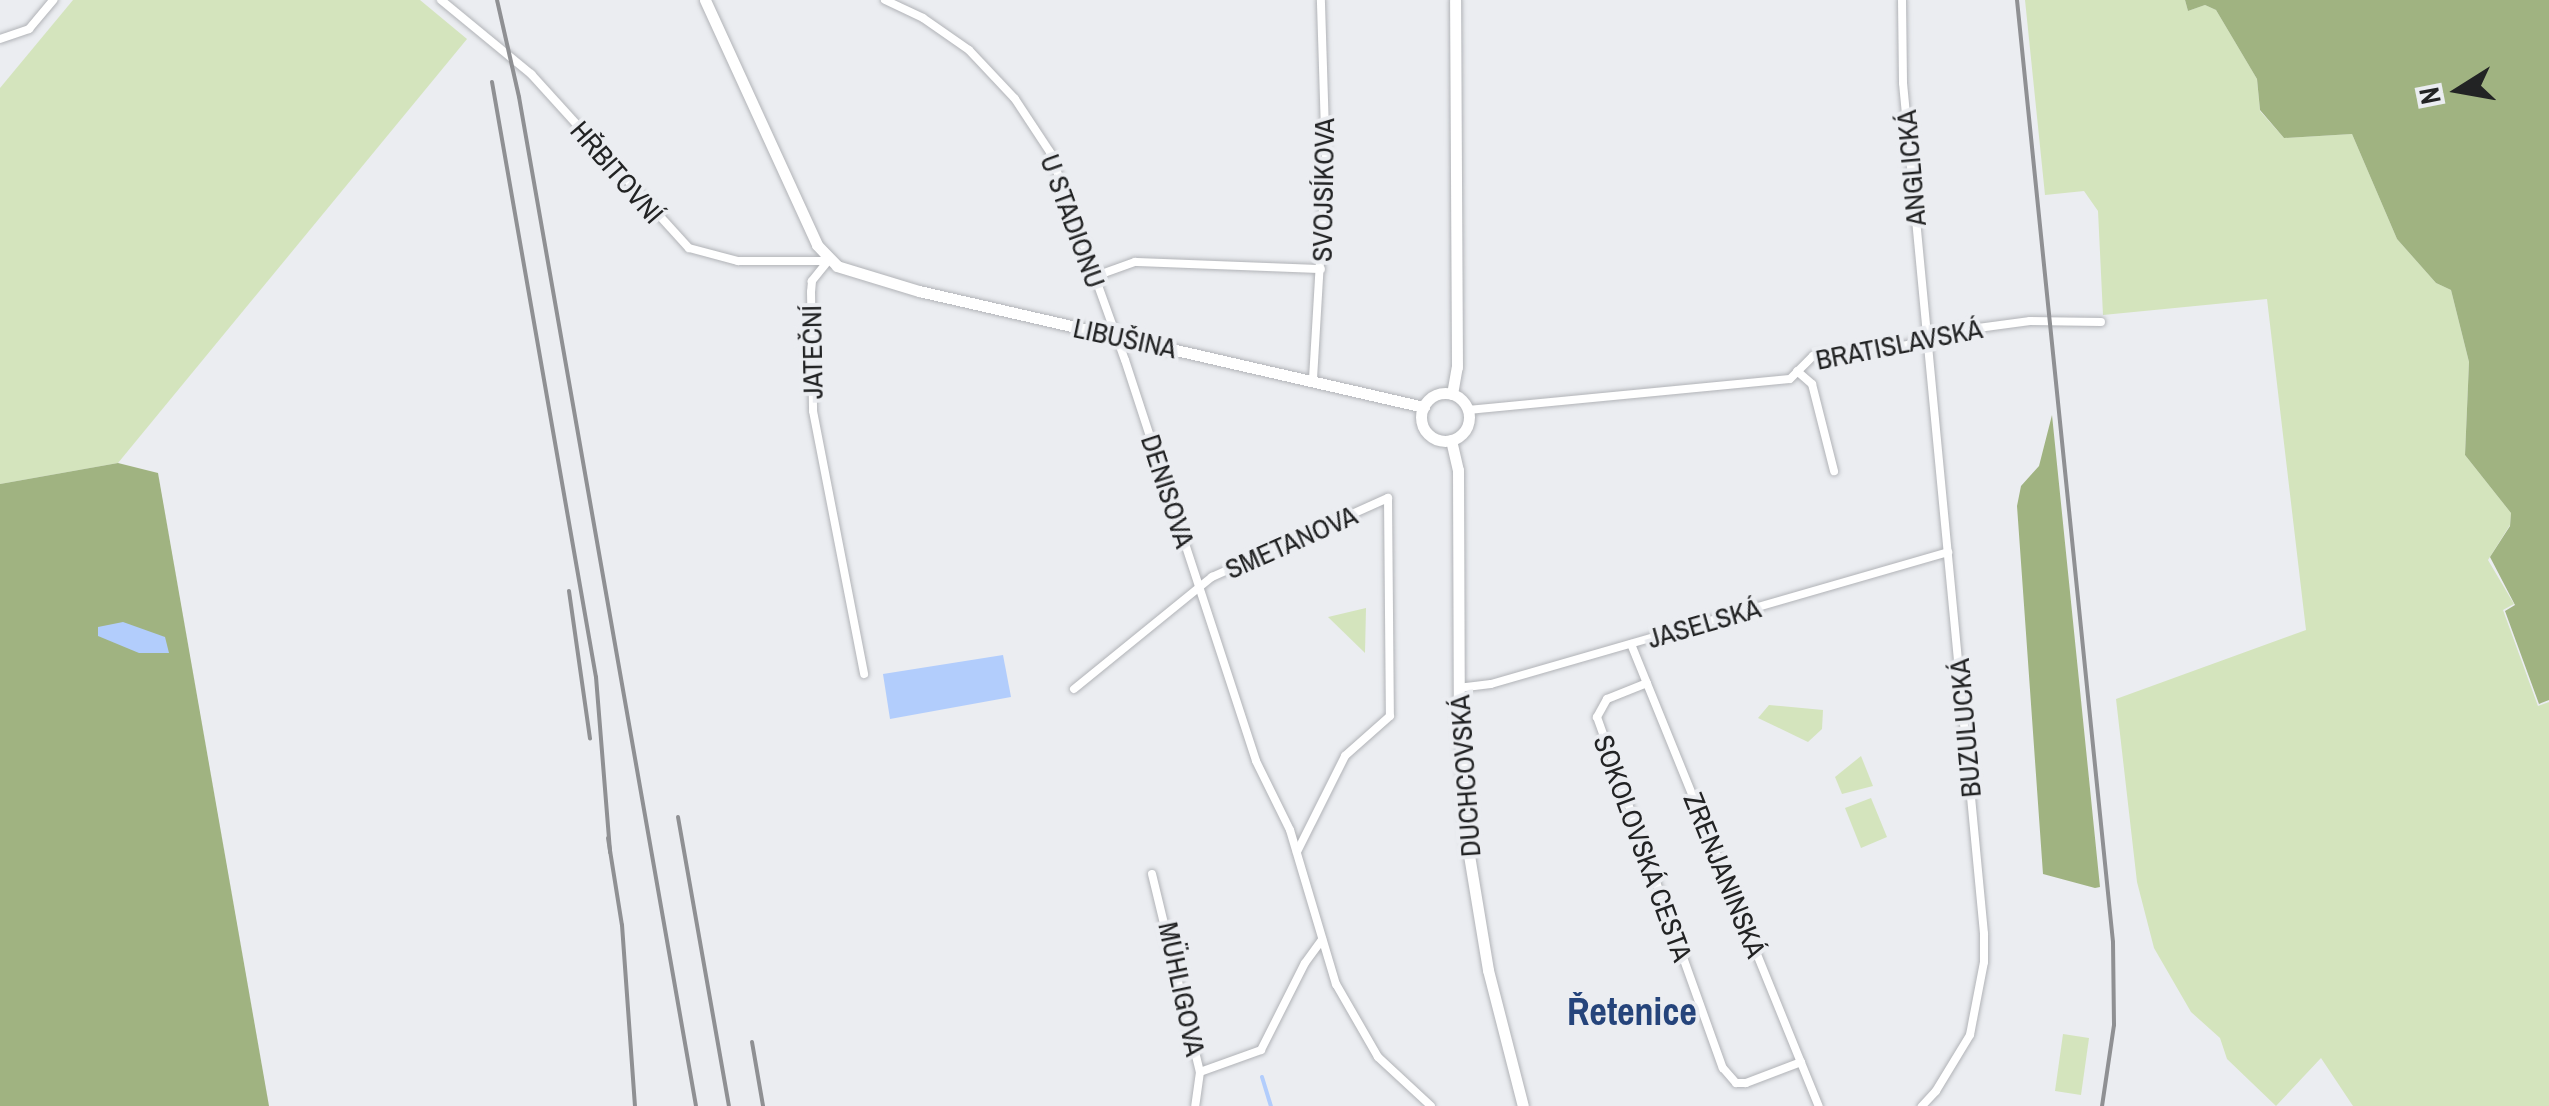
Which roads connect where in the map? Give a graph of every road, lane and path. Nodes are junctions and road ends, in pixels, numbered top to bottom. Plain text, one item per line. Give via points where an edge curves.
1 (53, 0) edge
2 (441, 0) edge
3 (705, 0) edge
4 (885, 0) edge
5 (1321, 0) edge
6 (1455, 0) edge
7 (1902, 0) edge
8 (0, 39) edge
9 (828, 261) junction
10 (1321, 270) junction
11 (1092, 277) junction
12 (2100, 322) dead end
13 (1926, 335) junction
14 (1116, 336) junction
15 (1797, 370) junction
16 (1313, 379) junction
17 (1452, 394) junction
18 (1424, 407) junction
19 (1468, 410) junction
20 (1451, 440) junction
21 (1834, 471) dead end
22 (1948, 552) junction
23 (1199, 587) junction
24 (1630, 644) junction
25 (864, 674) dead end
26 (1646, 682) junction
27 (1458, 688) junction
28 (1074, 689) dead end
29 (1297, 852) junction
30 (1152, 874) dead end
31 (1322, 940) junction
32 (1801, 1062) junction
33 (1200, 1072) junction
34 (1195, 1106) edge
35 (1432, 1106) edge
36 (1523, 1106) edge
37 (1819, 1106) edge
38 (1922, 1106) edge

1 - 8 street via 29,28
2 - 9 street, HŘBITOVNÍ via 531,74 689,248 738,261
3 - 9 main road
4 - 11 street, U STADIONU via 969,50 1015,99 1050,152
5 - 10 street, SVOJSÍKOVA
6 - 17 main road
7 - 13 street, ANGLICKÁ
9 - 14 main road, LIBUŠINA via 918,292
9 - 25 street, JATEČNÍ via 812,281 812,397
10 - 11 street, LIBUŠINA via 1135,262
10 - 16 street, SVOJSÍKOVA
11 - 14 street, U STADIONU
12 - 13 street, BRATISLAVSKÁ via 2030,322
13 - 15 street, BRATISLAVSKÁ via 1908,345 1814,356
13 - 22 street, BUZULUCKÁ
14 - 16 main road, LIBUŠINA
14 - 23 street, DENISOVA
15 - 19 street, BRATISLAVSKÁ via 1790,379
15 - 21 street via 1812,384
16 - 18 main road, LIBUŠINA
17 - 18 main road via 1437,395
17 - 19 main road
18 - 20 main road via 1428,434
19 - 20 main road via 1463,433
20 - 27 main road, DUCHCOVSKÁ via 1458,470
22 - 24 street, JASELSKÁ
22 - 38 street, BUZULUCKÁ via 1984,962 1970,1034
23 - 28 street, SMETANOVA
23 - 29 street, DENISOVA via 1256,761
23 - 29 street, SMETANOVA via 1388,498 1390,716 1345,756
24 - 26 street, ZRENJANINSKÁ
24 - 27 street, JASELSKÁ
26 - 32 street, ZRENJANINSKÁ
26 - 32 street, SOKOLOVSKÁ CESTA via 1608,700 1596,717 1722,1068 1746,1083
27 - 36 main road, DUCHCOVSKÁ via 1475,898
29 - 31 street, DENISOVA
30 - 33 street, MÜHLIGOVA
31 - 33 street via 1261,1050
31 - 35 street, DENISOVA via 1347,1008 1378,1057
32 - 37 street, ZRENJANINSKÁ
33 - 34 street, MÜHLIGOVA

